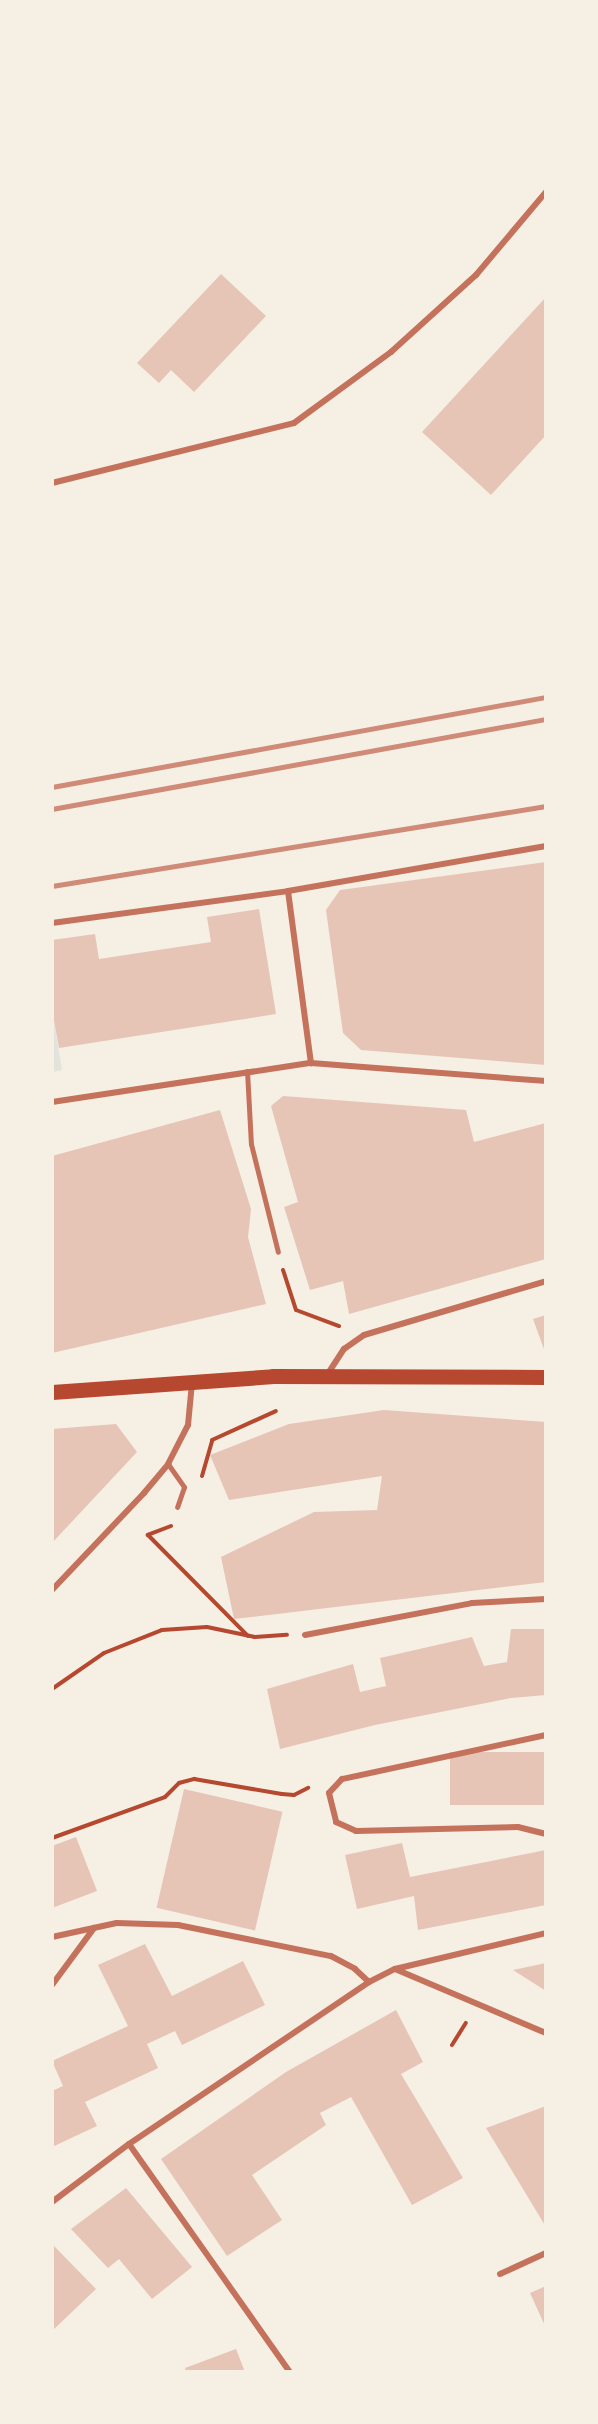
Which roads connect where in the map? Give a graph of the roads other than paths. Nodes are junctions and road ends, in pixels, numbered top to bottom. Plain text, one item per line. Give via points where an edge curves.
1 (546, 192) edge
2 (52, 483) edge
3 (546, 846) edge
4 (288, 891) junction
5 (52, 923) edge
6 (311, 1063) junction
7 (247, 1071) junction
8 (546, 1081) edge
9 (52, 1102) edge
10 (278, 1252) dead end
11 (546, 1281) edge
12 (327, 1375) junction
13 (546, 1377) edge
14 (192, 1381) junction
15 (52, 1392) edge
16 (168, 1464) junction
17 (177, 1507) dead end
18 (52, 1590) edge
19 (546, 1599) edge
20 (305, 1635) road end
21 (546, 1734) edge
22 (546, 1834) edge
23 (95, 1928) junction
24 (546, 1933) edge
25 (52, 1937) edge
26 (395, 1969) junction
27 (369, 1982) junction
28 (52, 1985) edge
29 (546, 2033) edge
30 (129, 2144) junction
31 (52, 2202) edge
32 (546, 2253) edge
33 (500, 2274) dead end
34 (290, 2372) edge

1 - 2 street via 476,275 391,352 294,423
3 - 4 street
4 - 5 street
4 - 6 street
6 - 7 street
6 - 8 street
7 - 9 street
7 - 10 street via 251,1144
11 - 12 street via 364,1335 344,1349
12 - 13 main road
12 - 14 main road
14 - 15 main road
14 - 16 street via 188,1425
16 - 17 street via 184,1487
16 - 18 street
19 - 20 street via 472,1603
21 - 22 street via 342,1779 329,1793 336,1822 356,1831 518,1827
23 - 25 street
23 - 27 street via 117,1923 190,1928 331,1956
23 - 28 street
24 - 26 street
26 - 27 street
26 - 29 street
27 - 30 street
30 - 31 street
30 - 34 street
32 - 33 street

